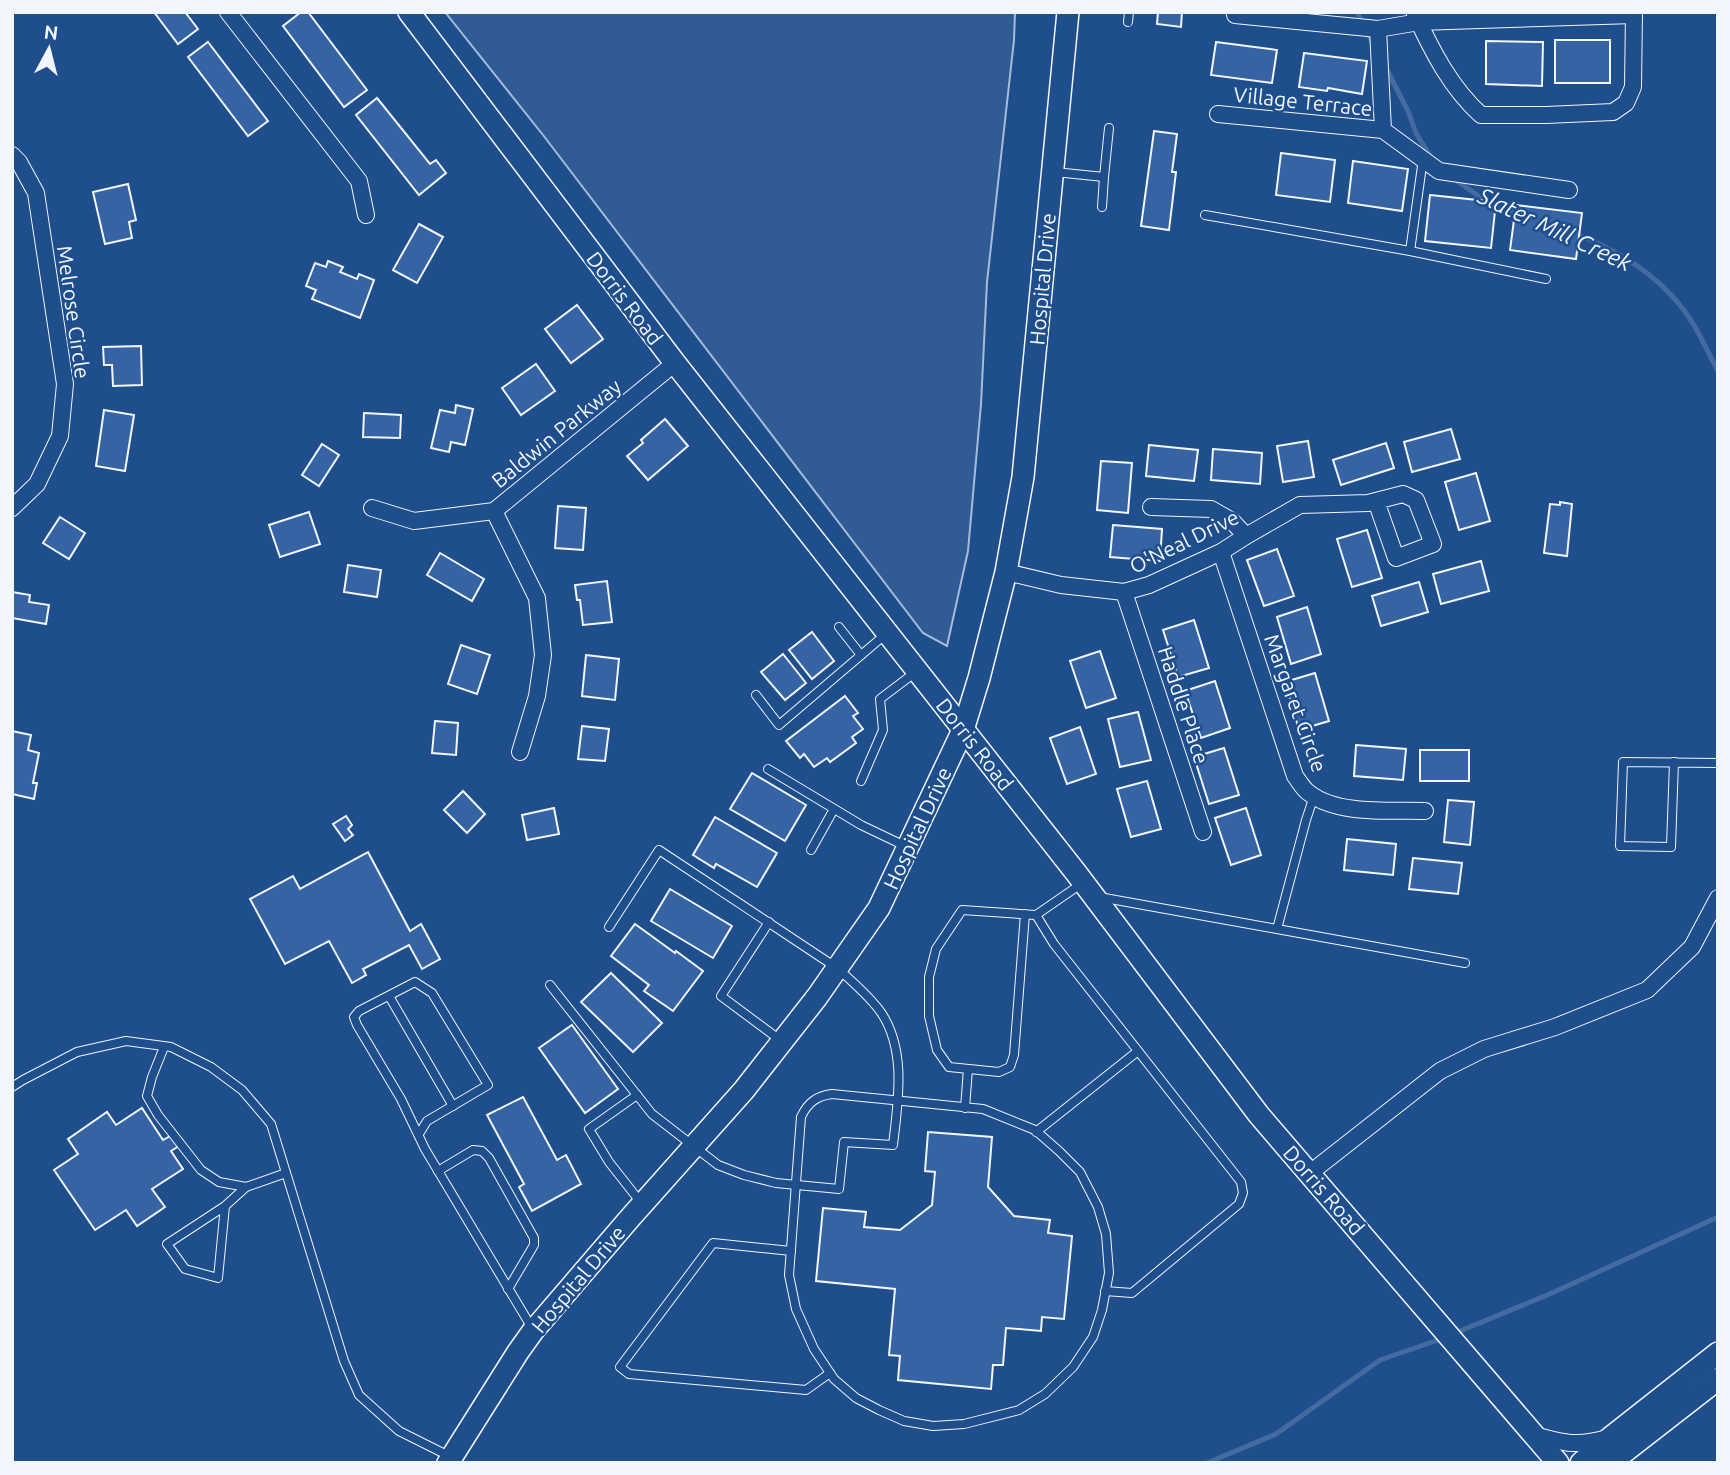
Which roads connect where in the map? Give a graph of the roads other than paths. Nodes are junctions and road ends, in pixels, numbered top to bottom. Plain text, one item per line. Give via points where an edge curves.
1 (228, 12) edge
2 (408, 12) edge
3 (1068, 12) edge
4 (1634, 13) edge
5 (1235, 15) dead end
6 (1417, 17) edge
7 (1378, 29) junction
8 (1218, 114) dead end
9 (1109, 128) dead end
10 (1382, 130) junction
11 (12, 155) edge
12 (1423, 159) junction
13 (1052, 171) junction
14 (1104, 177) junction
15 (1569, 190) dead end
16 (1102, 207) dead end
17 (366, 215) dead end
18 (1205, 215) dead end
19 (1410, 251) junction
20 (1546, 279) dead end
21 (675, 363) junction
22 (1376, 501) dead end
23 (1151, 507) dead end
24 (12, 508) edge
25 (372, 509) dead end
26 (494, 511) junction
27 (1246, 536) junction
28 (1221, 552) junction
29 (1006, 572) junction
30 (1124, 592) junction
31 (839, 627) dead end
32 (887, 633) junction
33 (861, 655) junction
34 (917, 671) junction
35 (756, 695) dead end
36 (963, 730) junction
37 (520, 752) dead end
38 (1674, 762) junction
39 (1718, 763) edge
40 (768, 769) dead end
41 (861, 781) dead end
42 (1314, 796) junction
43 (834, 809) junction
44 (1426, 811) dead end
45 (1203, 832) dead end
46 (908, 847) junction
47 (811, 850) dead end
48 (1088, 889) junction
49 (1718, 898) edge
50 (1025, 914) junction
51 (1036, 915) junction
52 (769, 922) junction
53 (610, 927) dead end
54 (1277, 929) junction
55 (1465, 963) dead end
56 (837, 968) junction
57 (550, 985) dead end
58 (388, 996) junction
59 (782, 1041) junction
60 (164, 1047) junction
61 (1138, 1051) junction
62 (968, 1069) junction
63 (12, 1087) edge
64 (637, 1095) junction
65 (898, 1101) junction
66 (453, 1106) junction
67 (965, 1108) junction
68 (1036, 1132) junction
69 (419, 1134) junction
70 (694, 1146) junction
71 (438, 1171) junction
72 (286, 1172) junction
73 (1310, 1174) junction
74 (795, 1185) junction
75 (246, 1187) junction
76 (642, 1204) junction
77 (225, 1206) junction
78 (791, 1251) junction
79 (508, 1289) junction
80 (1105, 1291) junction
81 (533, 1331) junction
82 (1718, 1353) edge
83 (830, 1373) junction
84 (1718, 1379) edge
85 (1534, 1434) junction
86 (1610, 1437) junction
87 (450, 1460) edge
88 (1558, 1463) edge
89 (1581, 1463) edge
90 (1610, 1463) edge

1 - 17 street via 359,181
2 - 21 street, Dorris Road
3 - 13 street, Hospital Drive
4 - 6 street
4 - 6 street via 1633,87 1626,103 1613,112 1546,115 1481,116 1449,80
5 - 7 street
6 - 7 street
7 - 10 street, Village Terrace
8 - 10 street, Village Terrace
9 - 14 lane
10 - 12 street, Village Terrace
11 - 24 street, Melrose Circle via 36,193 65,384 61,436 37,484
12 - 15 street, Village Terrace via 1439,171
12 - 19 lane
13 - 14 lane
13 - 29 street, Hospital Drive via 1023,477
14 - 16 lane
18 - 19 lane
19 - 20 lane
21 - 26 street, Baldwin Parkway
21 - 32 street, Dorris Road
22 - 27 street, O'Neal Drive via 1300,505
23 - 27 street via 1212,509
25 - 26 street, Baldwin Parkway via 414,520
26 - 37 street via 537,598 543,655 537,696
27 - 28 street, O'Neal Drive
28 - 30 street, O'Neal Drive
28 - 42 street, Margaret Circle via 1296,776
29 - 30 street, O'Neal Drive via 1061,585
29 - 36 street, Hospital Drive
30 - 45 street, Haddle Place
31 - 33 lane
32 - 33 lane
32 - 34 street, Dorris Road
33 - 35 lane via 779,725
34 - 36 street, Dorris Road
34 - 41 lane via 880,699 883,730
36 - 46 street, Hospital Drive
36 - 48 street, Dorris Road
38 - 38 lane via 1623,762 1620,846 1671,847
38 - 39 lane
40 - 43 lane
42 - 44 street, Margaret Circle via 1350,808
42 - 54 lane
43 - 46 lane
43 - 47 lane
46 - 56 street, Hospital Drive via 879,908
48 - 51 lane
48 - 54 lane
48 - 73 street, Dorris Road via 1259,1115
49 - 73 street via 1692,947 1647,990 1484,1049 1440,1071
50 - 51 lane
50 - 62 lane via 1010,1067 999,1072
50 - 62 lane via 962,910 936,949 929,977 929,1016 937,1050 949,1067
51 - 61 lane
52 - 53 lane via 659,850
52 - 56 lane
52 - 59 lane via 721,996
54 - 55 lane
56 - 59 street, Hospital Drive
56 - 65 lane via 881,1013 894,1041
57 - 64 lane
58 - 66 lane
58 - 66 lane via 415,982 432,993 488,1085
58 - 69 lane via 354,1017
59 - 70 street, Hospital Drive
60 - 63 lane via 126,1041 77,1052
60 - 72 lane via 211,1068 242,1090 271,1124
60 - 75 lane via 147,1096 158,1115 201,1170 219,1182
61 - 68 lane
61 - 80 lane via 1241,1182 1243,1192 1239,1204 1132,1293
62 - 67 lane
64 - 70 lane via 652,1114
64 - 76 lane via 589,1129
65 - 67 lane
65 - 74 lane via 832,1094 812,1101 801,1117
65 - 74 lane via 893,1145 844,1142 839,1189
66 - 69 lane via 427,1121
67 - 68 lane via 983,1110
68 - 80 lane via 1080,1172 1098,1207 1109,1273
69 - 71 lane
70 - 74 lane via 718,1165
70 - 76 street, Hospital Drive
71 - 79 lane
71 - 79 lane via 473,1150 489,1158 534,1238
72 - 75 lane
72 - 87 lane via 344,1361 359,1395 399,1430
73 - 85 street, Dorris Road
74 - 78 lane
75 - 77 lane
76 - 81 street, Hospital Drive
77 - 77 lane via 218,1279 185,1269 167,1244
78 - 83 lane via 789,1275 796,1309
78 - 83 lane via 713,1243 621,1367 629,1374 806,1390
79 - 81 lane
80 - 83 lane via 1093,1337 1073,1367 1045,1394 1019,1410 964,1424 933,1426 904,1421 856,1398
81 - 87 street, Hospital Drive
82 - 86 street
84 - 90 street
85 - 86 street via 1577,1444
85 - 88 street, Dorris Road
86 - 89 street

